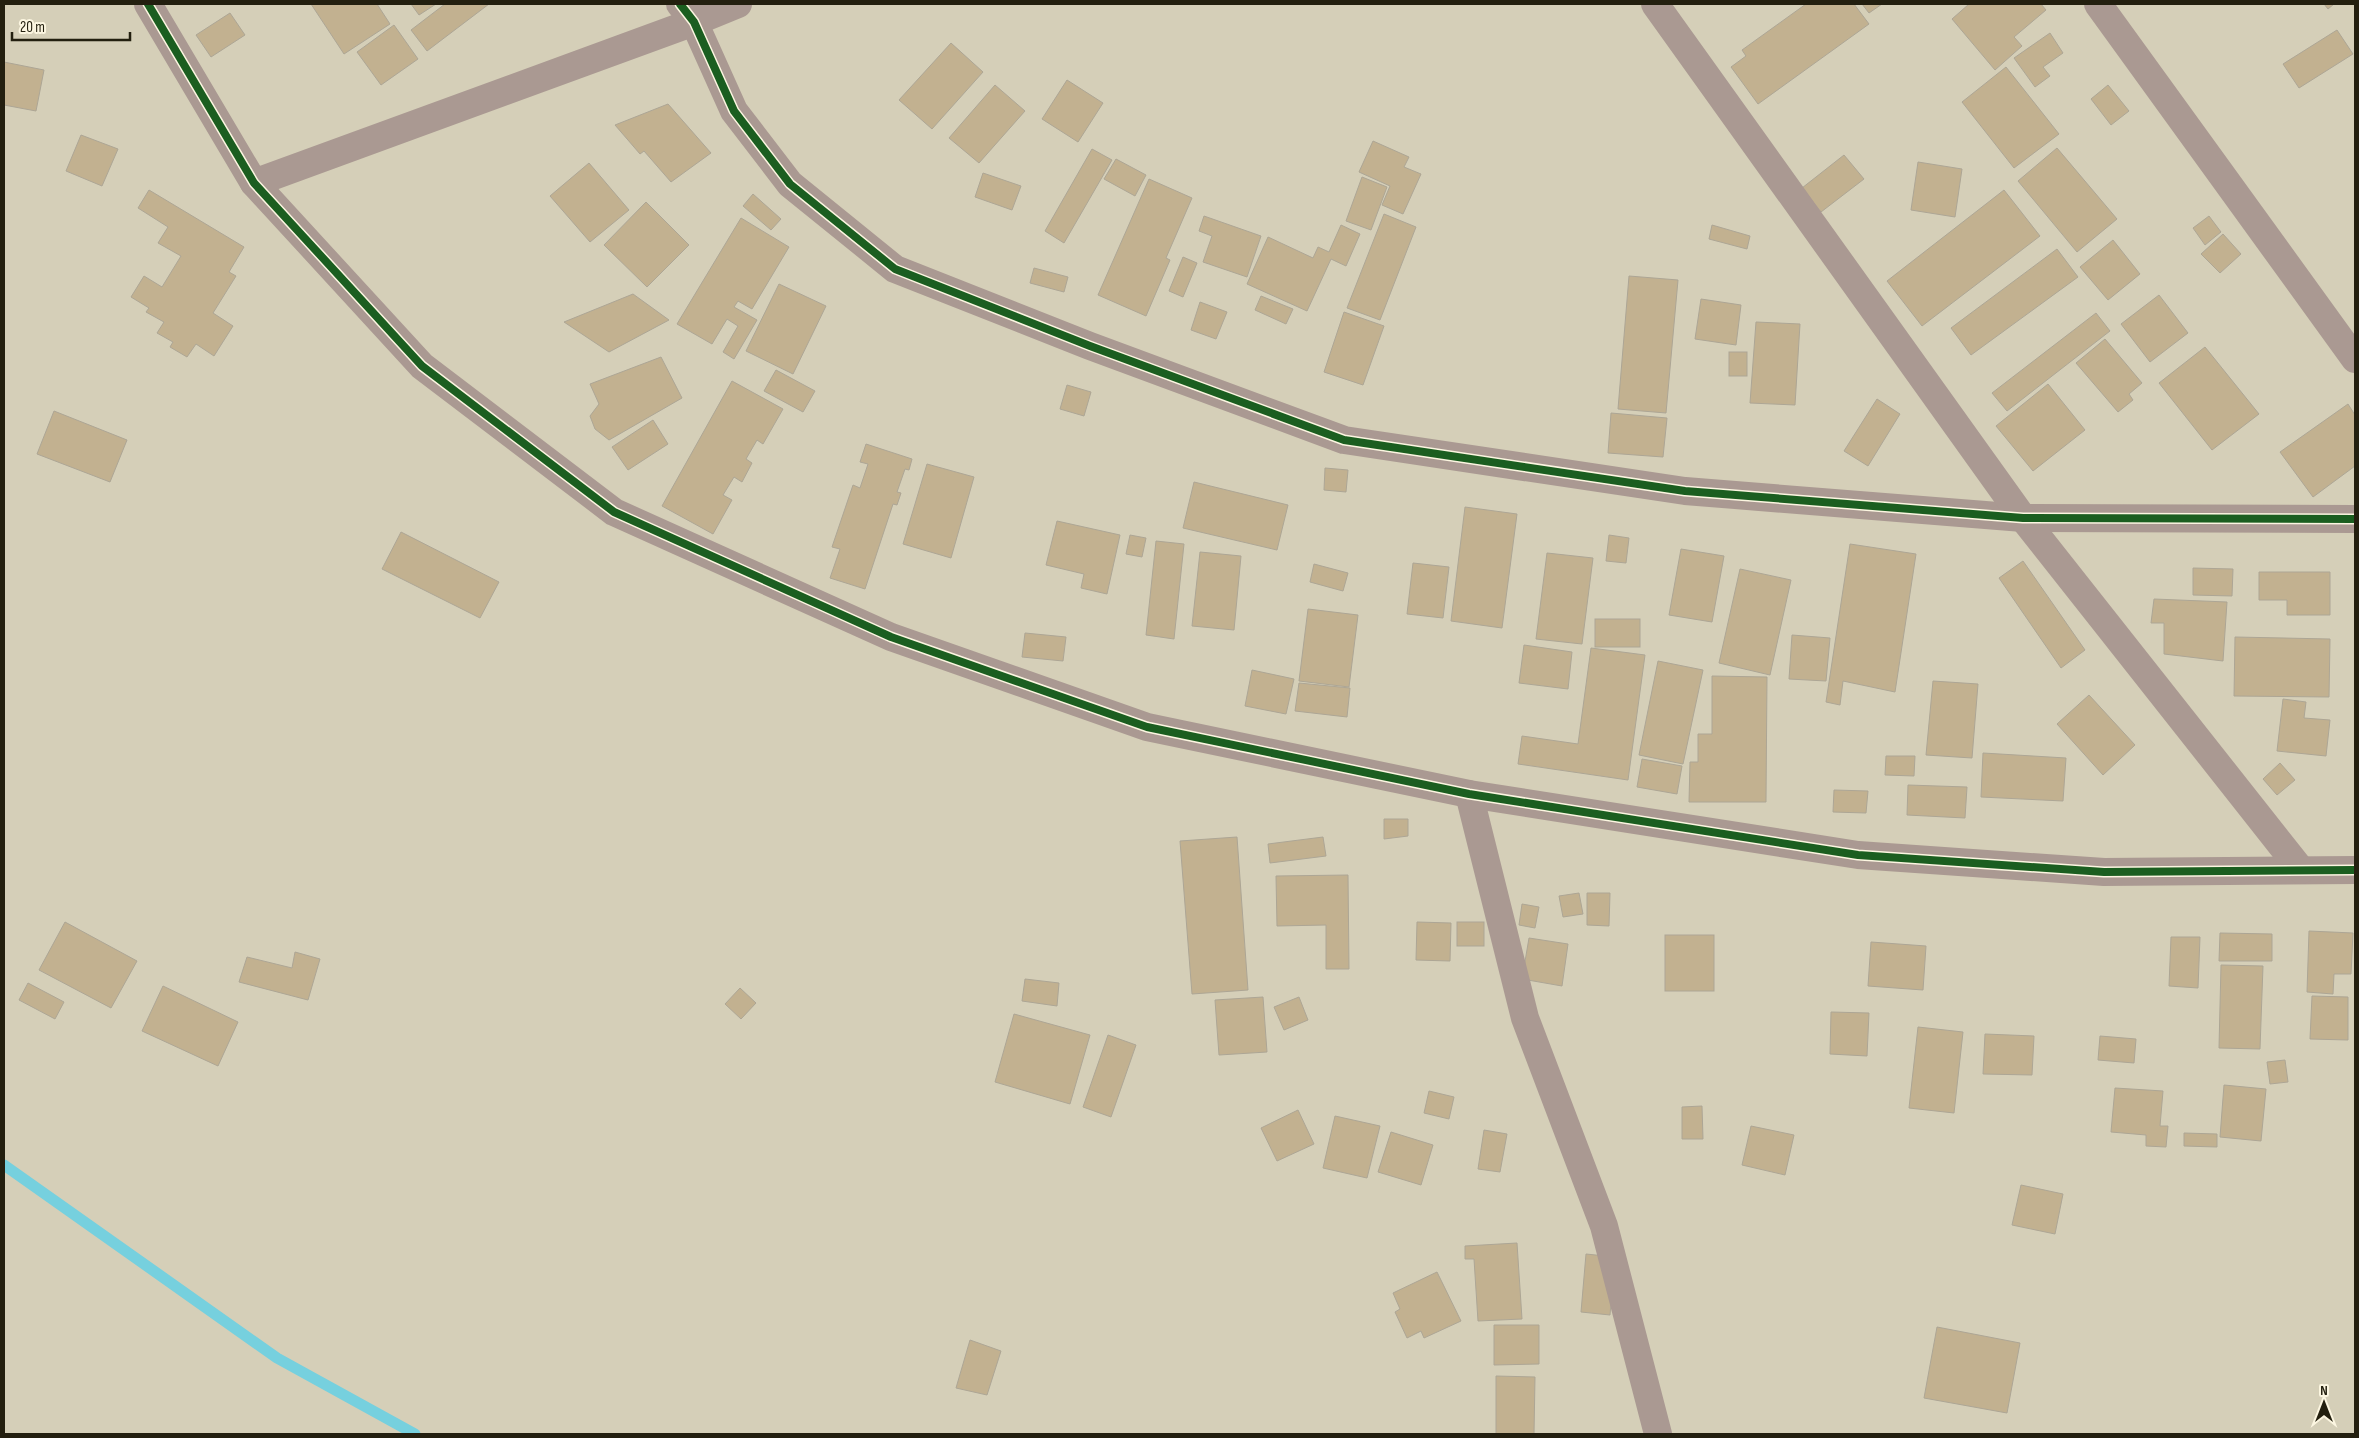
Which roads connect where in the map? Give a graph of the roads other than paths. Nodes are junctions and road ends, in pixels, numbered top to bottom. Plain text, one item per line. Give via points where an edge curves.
1 (148, 4) edge
2 (738, 4) edge
3 (1655, 4) edge
4 (2098, 4) edge
5 (687, 13) edge
6 (254, 183) junction
7 (2355, 359) edge
8 (2023, 518) junction
9 (2355, 519) edge
10 (1469, 794) junction
11 (2301, 870) junction
12 (2355, 870) edge
13 (1658, 1434) edge

1 - 6 street
2 - 5 street
3 - 8 street
4 - 7 street
5 - 6 street
5 - 8 street via 734,111 790,184 894,269 1090,346 1344,440 1685,491
6 - 10 street via 422,366 614,512 891,637 1147,727
8 - 9 street
8 - 11 street
10 - 11 street via 1858,855 2104,872
10 - 13 street via 1524,1018 1604,1226
11 - 12 street

